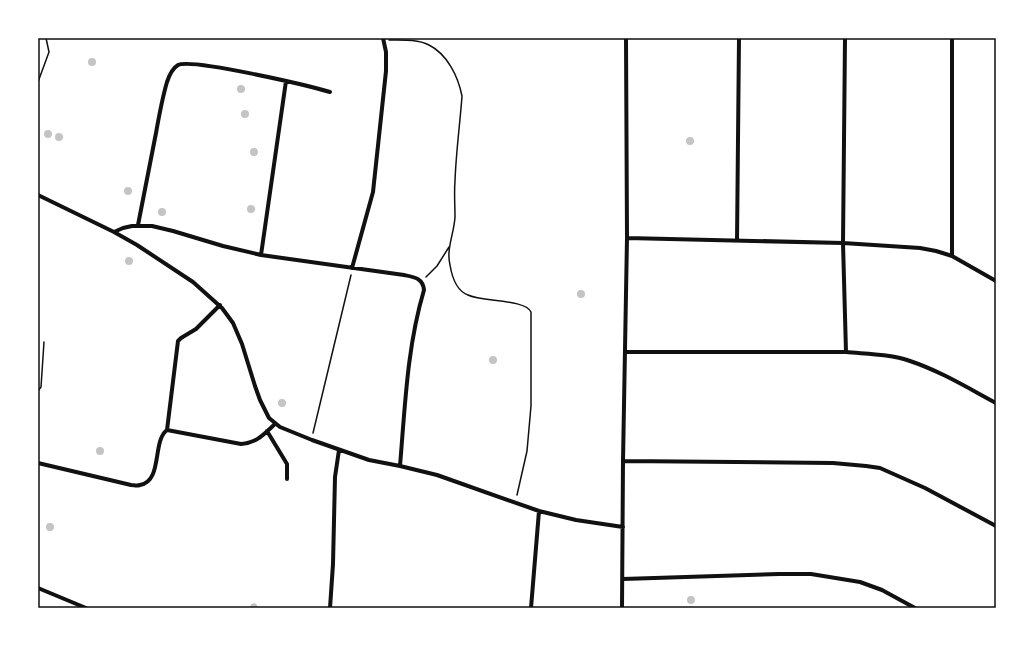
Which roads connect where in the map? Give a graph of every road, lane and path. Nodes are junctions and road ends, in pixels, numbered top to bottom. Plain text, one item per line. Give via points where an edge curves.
1 (46, 38) edge
2 (626, 38) edge
3 (739, 38) edge
4 (845, 38) edge
5 (952, 38) edge
6 (383, 39) edge
7 (286, 81) junction
8 (38, 82) edge
9 (330, 92) dead end
10 (38, 195) edge
11 (138, 225) junction
12 (114, 232) junction
13 (627, 238) junction
14 (737, 241) junction
15 (843, 243) junction
16 (449, 247) junction
17 (261, 255) junction
18 (952, 256) junction
19 (352, 268) junction
20 (996, 280) edge
21 (422, 282) junction
22 (220, 305) junction
23 (44, 342) dead end
24 (626, 352) junction
25 (846, 352) junction
26 (38, 391) edge
27 (996, 403) edge
28 (276, 424) junction
29 (167, 430) junction
30 (267, 431) junction
31 (312, 440) junction
32 (339, 450) junction
33 (623, 461) junction
34 (38, 463) edge
35 (400, 466) junction
36 (287, 479) dead end
37 (515, 503) junction
38 (539, 511) junction
39 (996, 526) edge
40 (623, 527) junction
41 (622, 579) junction
42 (38, 588) edge
43 (86, 608) edge
44 (330, 608) edge
45 (531, 608) edge
46 (622, 608) edge
47 (915, 608) edge

1 - 8 path via 49,52
2 - 13 street
3 - 14 street
4 - 15 street
5 - 18 street
6 - 16 path via 418,42 433,47 450,65 460,87 462,96 455,181 455,219
6 - 19 street via 386,71 372,192
7 - 9 street
7 - 11 street via 207,65 186,63 174,68 163,98
7 - 17 street
10 - 12 street
11 - 12 street
11 - 17 street via 173,231
12 - 22 street via 193,282
13 - 14 street
13 - 24 street
14 - 15 street
15 - 18 street via 920,248
15 - 25 street
16 - 21 path via 437,266
16 - 37 path via 453,277 464,294 478,299 522,305 531,312 531,406 527,451
17 - 19 street
18 - 20 street
19 - 21 street via 416,277
19 - 31 path
21 - 35 street via 424,290 413,333 408,370
22 - 28 street via 233,323 255,386 270,418
22 - 29 street via 196,329 178,341
23 - 26 path via 41,387
24 - 25 street
24 - 33 street
25 - 27 street via 909,360 934,370
28 - 30 street
28 - 31 street
29 - 30 street via 241,444 251,443
29 - 34 street via 160,438 152,475 141,485 131,485
30 - 36 street via 287,464
31 - 32 street
32 - 35 street via 369,460
32 - 44 street via 335,477
33 - 39 street via 833,463 880,468 925,488
33 - 40 street
35 - 37 street via 437,475
37 - 38 street
38 - 40 street
38 - 45 street
40 - 41 street
41 - 46 street
41 - 47 street via 811,574 860,582 882,590
42 - 43 street

